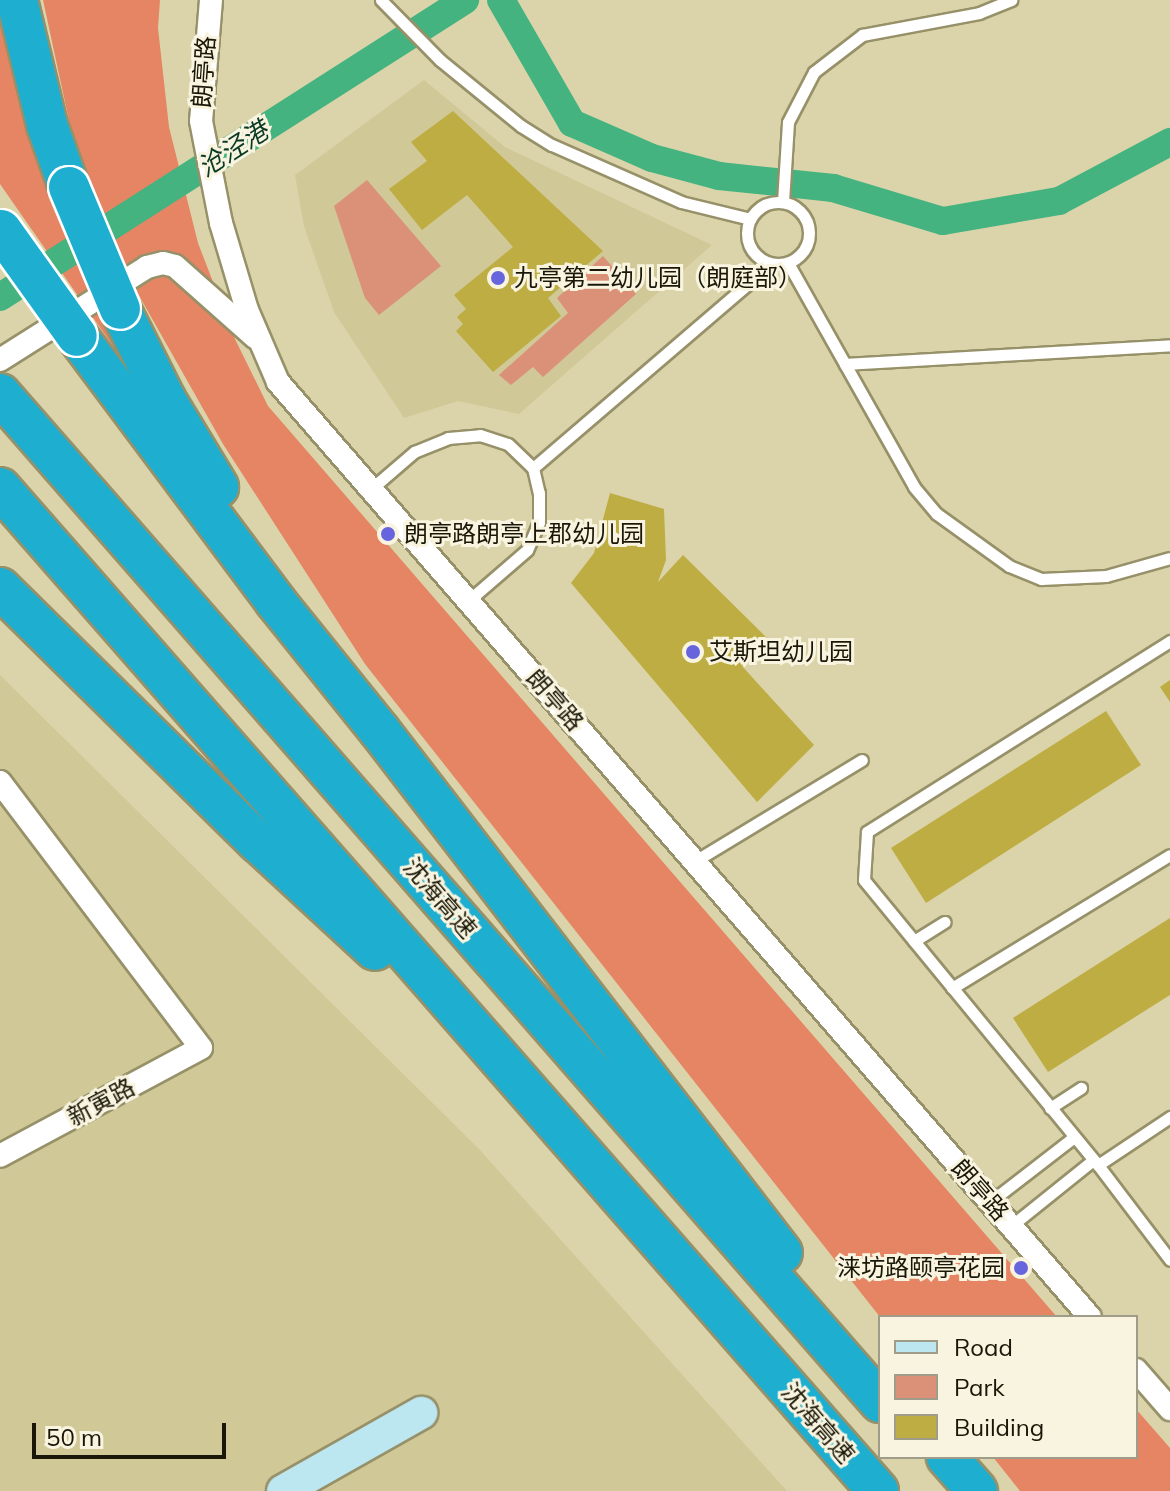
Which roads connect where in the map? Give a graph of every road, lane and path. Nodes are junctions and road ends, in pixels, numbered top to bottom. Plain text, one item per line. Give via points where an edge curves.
1 (17, 0) edge
2 (211, 0) edge
3 (381, 0) edge
4 (1011, 0) edge
5 (783, 202) junction
6 (750, 219) junction
7 (2, 224) edge
8 (788, 263) junction
9 (771, 264) junction
10 (261, 342) junction
11 (1170, 345) edge
12 (0, 360) edge
13 (845, 364) junction
14 (10, 406) edge
15 (533, 468) junction
16 (0, 488) edge
17 (371, 489) junction
18 (100, 509) junction
19 (1170, 558) edge
20 (4, 590) edge
21 (468, 601) junction
22 (1170, 641) edge
23 (379, 730) junction
24 (862, 760) dead end
25 (0, 782) edge
26 (1170, 855) edge
27 (695, 861) junction
28 (944, 922) dead end
29 (914, 941) junction
30 (952, 988) junction
31 (1081, 1088) dead end
32 (536, 1100) junction
33 (1050, 1108) junction
34 (1170, 1117) edge
35 (1074, 1137) junction
36 (0, 1156) edge
37 (1096, 1162) junction
38 (990, 1202) junction
39 (1011, 1226) junction
40 (1170, 1260) edge
41 (1088, 1315) edge
42 (873, 1372) edge
43 (1138, 1372) edge
44 (878, 1400) edge
45 (1170, 1409) edge
46 (421, 1413) dead end
47 (930, 1459) edge
48 (949, 1459) edge
49 (283, 1491) edge
50 (878, 1491) edge
51 (957, 1491) edge
52 (977, 1491) edge

1 - 23 highway, bridge via 43,111 120,309 204,464
2 - 10 street, 朗亭路 via 201,121 221,223
3 - 6 lane via 440,60 552,145 681,202
4 - 5 lane via 979,13 862,35 814,72 788,122
5 - 6 lane via 764,205
5 - 8 lane via 801,212 810,230 805,250
6 - 9 lane via 749,246
7 - 23 highway, bridge via 67,323
8 - 9 lane
8 - 13 lane
9 - 15 lane
10 - 12 street via 175,266 163,263 147,267
10 - 17 street, 朗亭路 via 278,382
11 - 13 lane
13 - 19 lane via 914,487 937,514 1009,566 1041,579 1106,576
14 - 18 highway, 沈海高速
15 - 17 lane via 508,444 480,435 448,438 414,452
15 - 21 lane via 539,522 527,550
16 - 32 highway, 沈海高速
17 - 21 street, 朗亭路
18 - 42 highway via 364,790
18 - 44 highway, 沈海高速
20 - 32 highway via 258,842
21 - 27 street, 朗亭路
22 - 29 lane via 867,832 864,880
23 - 42 highway
24 - 27 lane
25 - 36 street, 新寅路 via 201,1048
26 - 30 lane
27 - 38 street, 朗亭路
28 - 29 lane
29 - 30 lane
30 - 33 lane
31 - 33 lane
32 - 50 highway, 沈海高速
33 - 35 lane
34 - 37 lane
35 - 37 lane
35 - 38 lane
37 - 39 lane
37 - 40 lane
38 - 39 street, 朗亭路
39 - 41 street, 朗亭路
43 - 45 street
46 - 49 street
47 - 51 highway
48 - 52 highway

